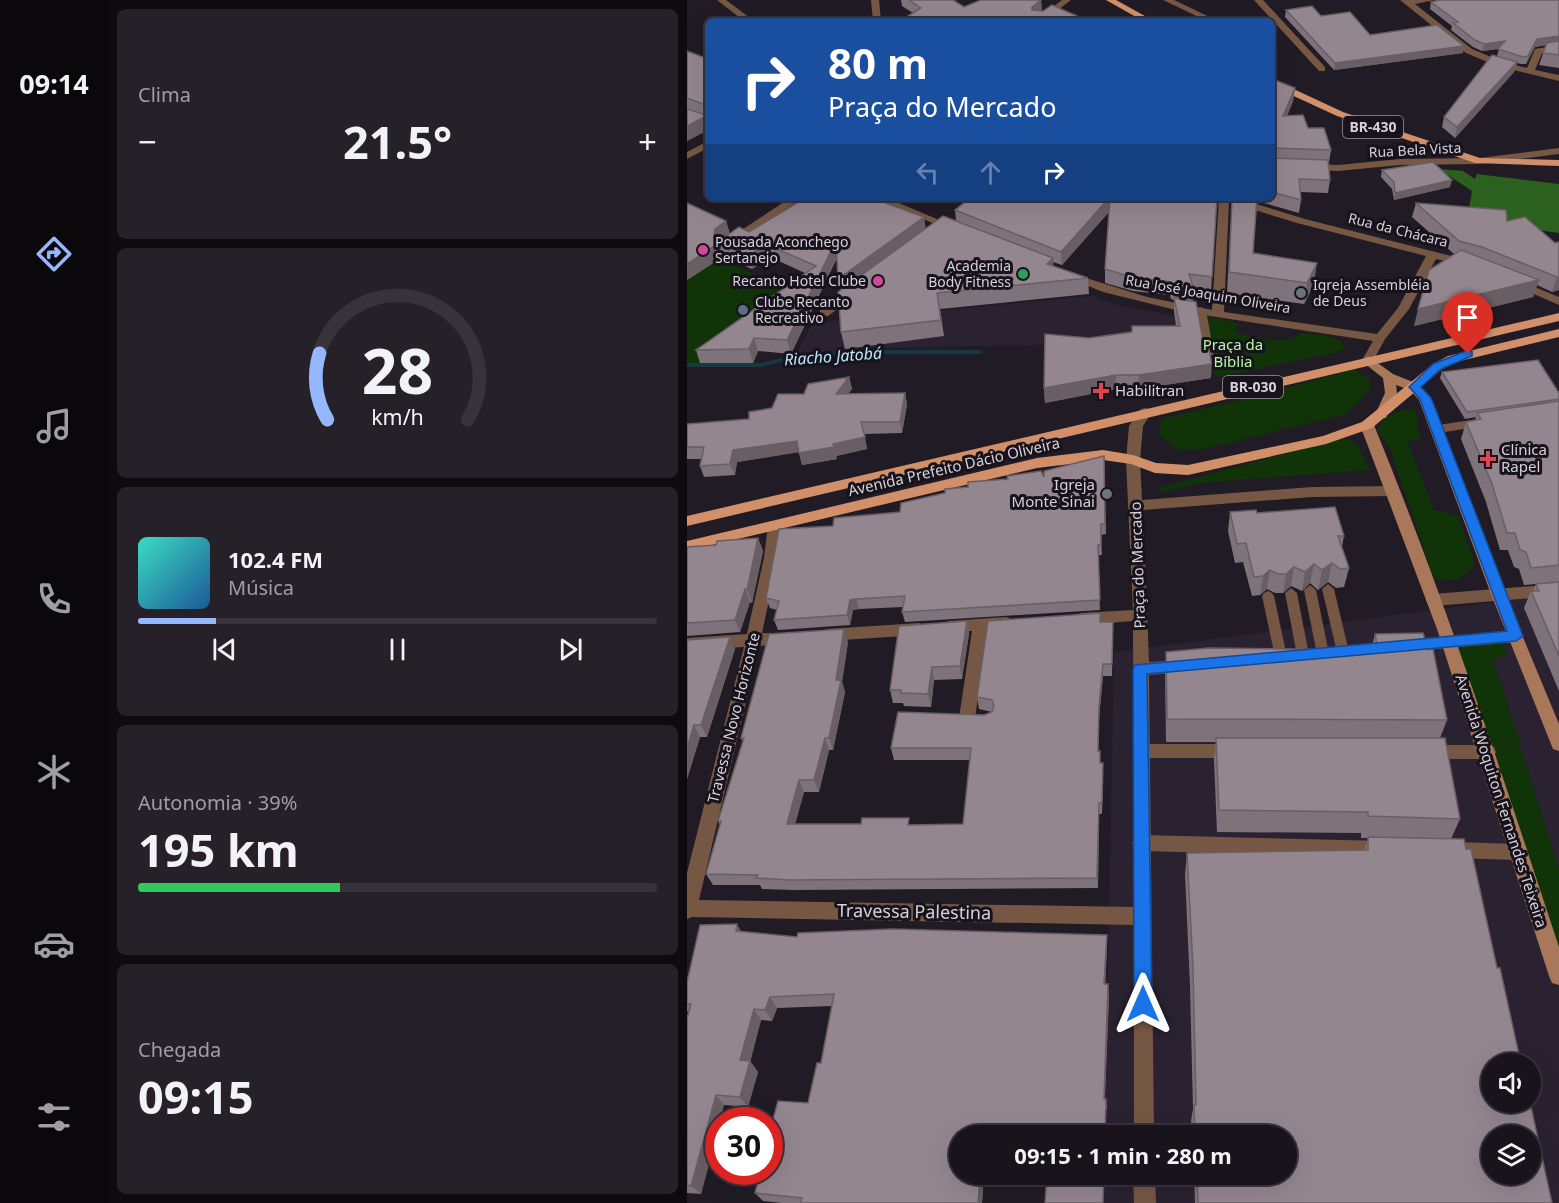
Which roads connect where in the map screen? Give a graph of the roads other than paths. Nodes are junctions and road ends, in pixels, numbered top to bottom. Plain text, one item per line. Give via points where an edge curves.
1 (721, 0) edge
2 (875, 0) edge
3 (1067, 0) edge
4 (1110, 0) edge
5 (1167, 0) edge
6 (1258, 0) edge
7 (1430, 0) edge
8 (1405, 1) edge
9 (746, 18) edge
10 (877, 18) edge
11 (1042, 18) edge
12 (1144, 18) edge
13 (1207, 18) edge
14 (1271, 18) edge
15 (1275, 24) edge
16 (1559, 48) edge
17 (1322, 69) dead end
18 (1530, 71) junction
19 (1559, 78) edge
20 (1275, 83) edge
21 (705, 146) edge
22 (1559, 151) edge
23 (687, 156) edge
24 (1479, 161) junction
25 (1559, 163) edge
26 (1275, 166) edge
27 (792, 201) edge
28 (885, 201) edge
29 (1225, 201) edge
30 (1235, 201) edge
31 (967, 234) edge
32 (725, 246) edge
33 (1433, 254) junction
34 (1056, 270) edge
35 (1483, 270) edge
36 (1504, 278) edge
37 (861, 286) edge
38 (1559, 301) edge
39 (1201, 310) junction
40 (824, 313) dead end
41 (1218, 313) junction
42 (1559, 317) edge
43 (1559, 333) edge
44 (1380, 338) junction
45 (1209, 354) edge
46 (1368, 360) junction
47 (1389, 377) junction
48 (1415, 387) junction
49 (1146, 412) junction
50 (1381, 415) junction
51 (1504, 419) edge
52 (1367, 424) junction
53 (1438, 429) junction
54 (1133, 460) junction
55 (1394, 491) junction
56 (1135, 506) junction
57 (687, 521) edge
58 (775, 525) junction
59 (687, 546) edge
60 (1328, 589) dead end
61 (1310, 590) edge
62 (1559, 590) edge
63 (1291, 593) dead end
64 (1498, 594) junction
65 (1268, 596) dead end
66 (1433, 600) junction
67 (1141, 615) junction
68 (1061, 620) edge
69 (1027, 622) edge
70 (981, 625) junction
71 (1516, 636) junction
72 (753, 640) junction
73 (1448, 642) junction
74 (687, 644) edge
75 (1343, 651) junction
76 (1323, 654) junction
77 (1303, 655) junction
78 (1276, 658) joint
79 (1199, 664) edge
80 (1140, 669) junction
81 (946, 717) edge
82 (967, 718) junction
83 (986, 718) edge
84 (1558, 740) edge
85 (1141, 751) junction
86 (1248, 751) edge
87 (1416, 752) edge
88 (1488, 752) junction
89 (1141, 843) junction
90 (1401, 849) edge
91 (1436, 850) edge
92 (1519, 852) junction
93 (687, 909) edge
94 (1142, 916) junction
95 (1559, 975) edge
96 (1144, 1125) edge
97 (1144, 1185) edge
98 (1145, 1203) edge

1 - 9 street
2 - 10 street
3 - 11 street
4 - 12 main road
5 - 13 street
6 - 14 street
7 - 8 street
8 - 18 street via 1483,59
15 - 17 street
16 - 18 street via 1538,51
18 - 19 street
20 - 24 main road, BR-430 via 1382,131
21 - 23 street
22 - 24 street, Rua Bela Vista
24 - 25 main road, BR-430
24 - 26 street, Rua Bela Vista via 1338,168
27 - 32 street
28 - 31 street
29 - 41 street
30 - 33 street, Rua da Chácara
33 - 35 street, Rua da Chácara
33 - 44 street via 1403,309
34 - 39 street, Rua José Joaquim Oliveira via 1111,291
36 - 38 street
37 - 40 street
39 - 41 street, Rua José Joaquim Oliveira
39 - 45 lane
41 - 44 street, Rua José Joaquim Oliveira
42 - 46 main road, Avenida Prefeito Dácio Oliveira / BR-030
43 - 48 main road, Avenida Prefeito Dácio Oliveira via 1452,359
44 - 46 street
46 - 47 main road
46 - 49 main road, Avenida Prefeito Dácio Oliveira / BR-030
47 - 48 main road
47 - 50 main road via 1391,393
48 - 50 main road, Avenida Prefeito Dácio Oliveira
48 - 53 main road via 1425,398
49 - 54 street, Praça do Mercado via 1136,426
49 - 57 main road, Avenida Prefeito Dácio Oliveira / BR-030
50 - 52 main road, Avenida Prefeito Dácio Oliveira
51 - 53 street
52 - 54 main road, Avenida Prefeito Dácio Oliveira via 1326,440 1203,469 1173,471
52 - 55 main road, Avenida Woquiton Fernandes Teixeira
53 - 64 main road
54 - 56 street, Praça do Mercado
54 - 58 main road, Avenida Prefeito Dácio Oliveira via 1103,455 1037,463
55 - 56 street via 1312,492
55 - 66 main road, Avenida Woquiton Fernandes Teixeira
56 - 67 street, Praça do Mercado
58 - 59 main road, Avenida Prefeito Dácio Oliveira
58 - 72 street, Travessa Novo Horizonte
60 - 75 lane
61 - 76 lane
62 - 64 street
63 - 77 lane
64 - 66 street
64 - 71 main road
65 - 78 lane
66 - 73 main road, Avenida Woquiton Fernandes Teixeira
67 - 68 street
67 - 80 street, Praça do Mercado
69 - 70 street
70 - 72 street
70 - 82 street
71 - 73 street
71 - 84 main road
72 - 74 street
72 - 93 street, Travessa Novo Horizonte
73 - 75 street
73 - 88 main road, Avenida Woquiton Fernandes Teixeira
75 - 76 street
76 - 77 street
77 - 78 street
79 - 80 street
80 - 85 street, Praça do Mercado
81 - 82 street
82 - 83 street
85 - 86 street
85 - 89 street, Praça do Mercado
87 - 88 street
88 - 92 main road, Avenida Woquiton Fernandes Teixeira
89 - 90 street
89 - 94 street, Praça do Mercado
91 - 92 street
92 - 95 main road, Avenida Woquiton Fernandes Teixeira
93 - 94 street, Travessa Palestina
94 - 96 street, Praça do Mercado
97 - 98 street

